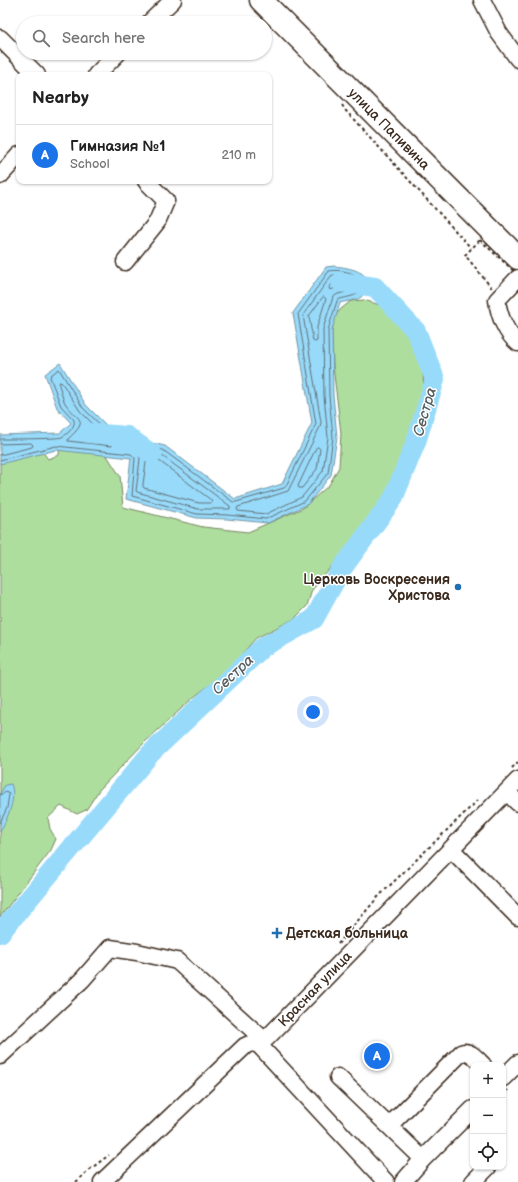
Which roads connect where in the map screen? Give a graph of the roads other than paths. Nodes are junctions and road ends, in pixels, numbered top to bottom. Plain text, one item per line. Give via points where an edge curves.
1 (173, 0) edge
2 (260, 0) edge
3 (482, 0) edge
4 (156, 16) edge
5 (0, 38) edge
6 (16, 54) edge
7 (518, 59) edge
8 (22, 60) edge
9 (111, 60) edge
10 (34, 72) edge
11 (99, 72) edge
12 (16, 158) edge
13 (0, 176) edge
14 (149, 184) edge
15 (518, 258) edge
16 (125, 262) dead end
17 (518, 278) edge
18 (518, 344) edge
19 (512, 777) edge
20 (512, 797) edge
21 (451, 849) junction
22 (518, 918) edge
23 (261, 1043) junction
24 (0, 1056) edge
25 (480, 1062) edge
26 (518, 1063) edge
27 (506, 1075) edge
28 (338, 1077) dead end
29 (470, 1114) edge
30 (389, 1126) junction
31 (423, 1159) junction
32 (485, 1170) edge
33 (102, 1182) edge
34 (386, 1182) edge
35 (403, 1182) edge
36 (473, 1182) edge

1 - 4 street
2 - 15 highway, улица Папивина
3 - 7 street via 499,33
5 - 6 street
8 - 10 street
9 - 11 street
12 - 13 street
14 - 16 street via 166,201 157,222
17 - 18 street via 497,300 508,334
19 - 20 street, Красная улица
20 - 21 street, Красная улица
21 - 22 street
21 - 23 street, Красная улица
23 - 24 street via 177,962 110,948 82,980
23 - 33 street via 249,1043 244,1046
23 - 34 street
25 - 30 street via 468,1052 461,1053
26 - 27 street
28 - 30 street
29 - 31 street
30 - 31 street
31 - 35 street
32 - 36 street

